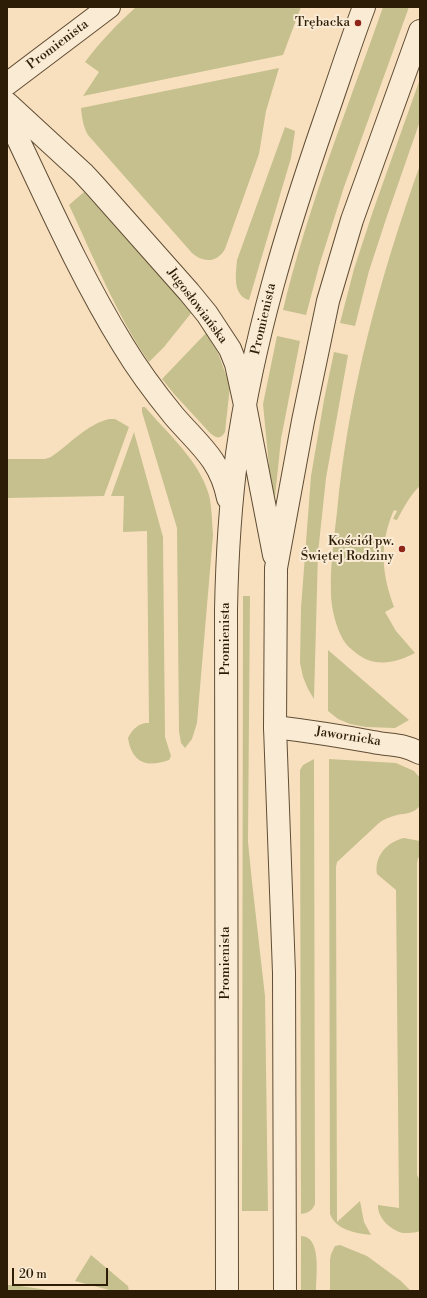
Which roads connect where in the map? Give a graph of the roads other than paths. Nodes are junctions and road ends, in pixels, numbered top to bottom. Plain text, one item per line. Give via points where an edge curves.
1 (110, 7) edge
2 (364, 7) edge
3 (420, 31) edge
4 (7, 84) edge
5 (7, 103) edge
6 (7, 116) edge
7 (245, 405) junction
8 (230, 518) junction
9 (276, 568) junction
10 (275, 726) junction
11 (420, 753) edge
12 (227, 1291) edge
13 (285, 1291) edge

1 - 4 street, Promienista
2 - 7 street, Promienista via 286,235 267,304
3 - 9 street via 352,220 330,294 320,332
5 - 7 street, Jugosłowiańska via 91,182 207,314 230,349
6 - 8 street via 97,301 148,381 175,417 205,450 224,479
7 - 8 street, Promienista
7 - 9 street, Jugosłowiańska
8 - 12 street, Promienista via 226,610
9 - 10 street
10 - 11 street, Jawornicka via 402,745
10 - 13 street via 284,973

